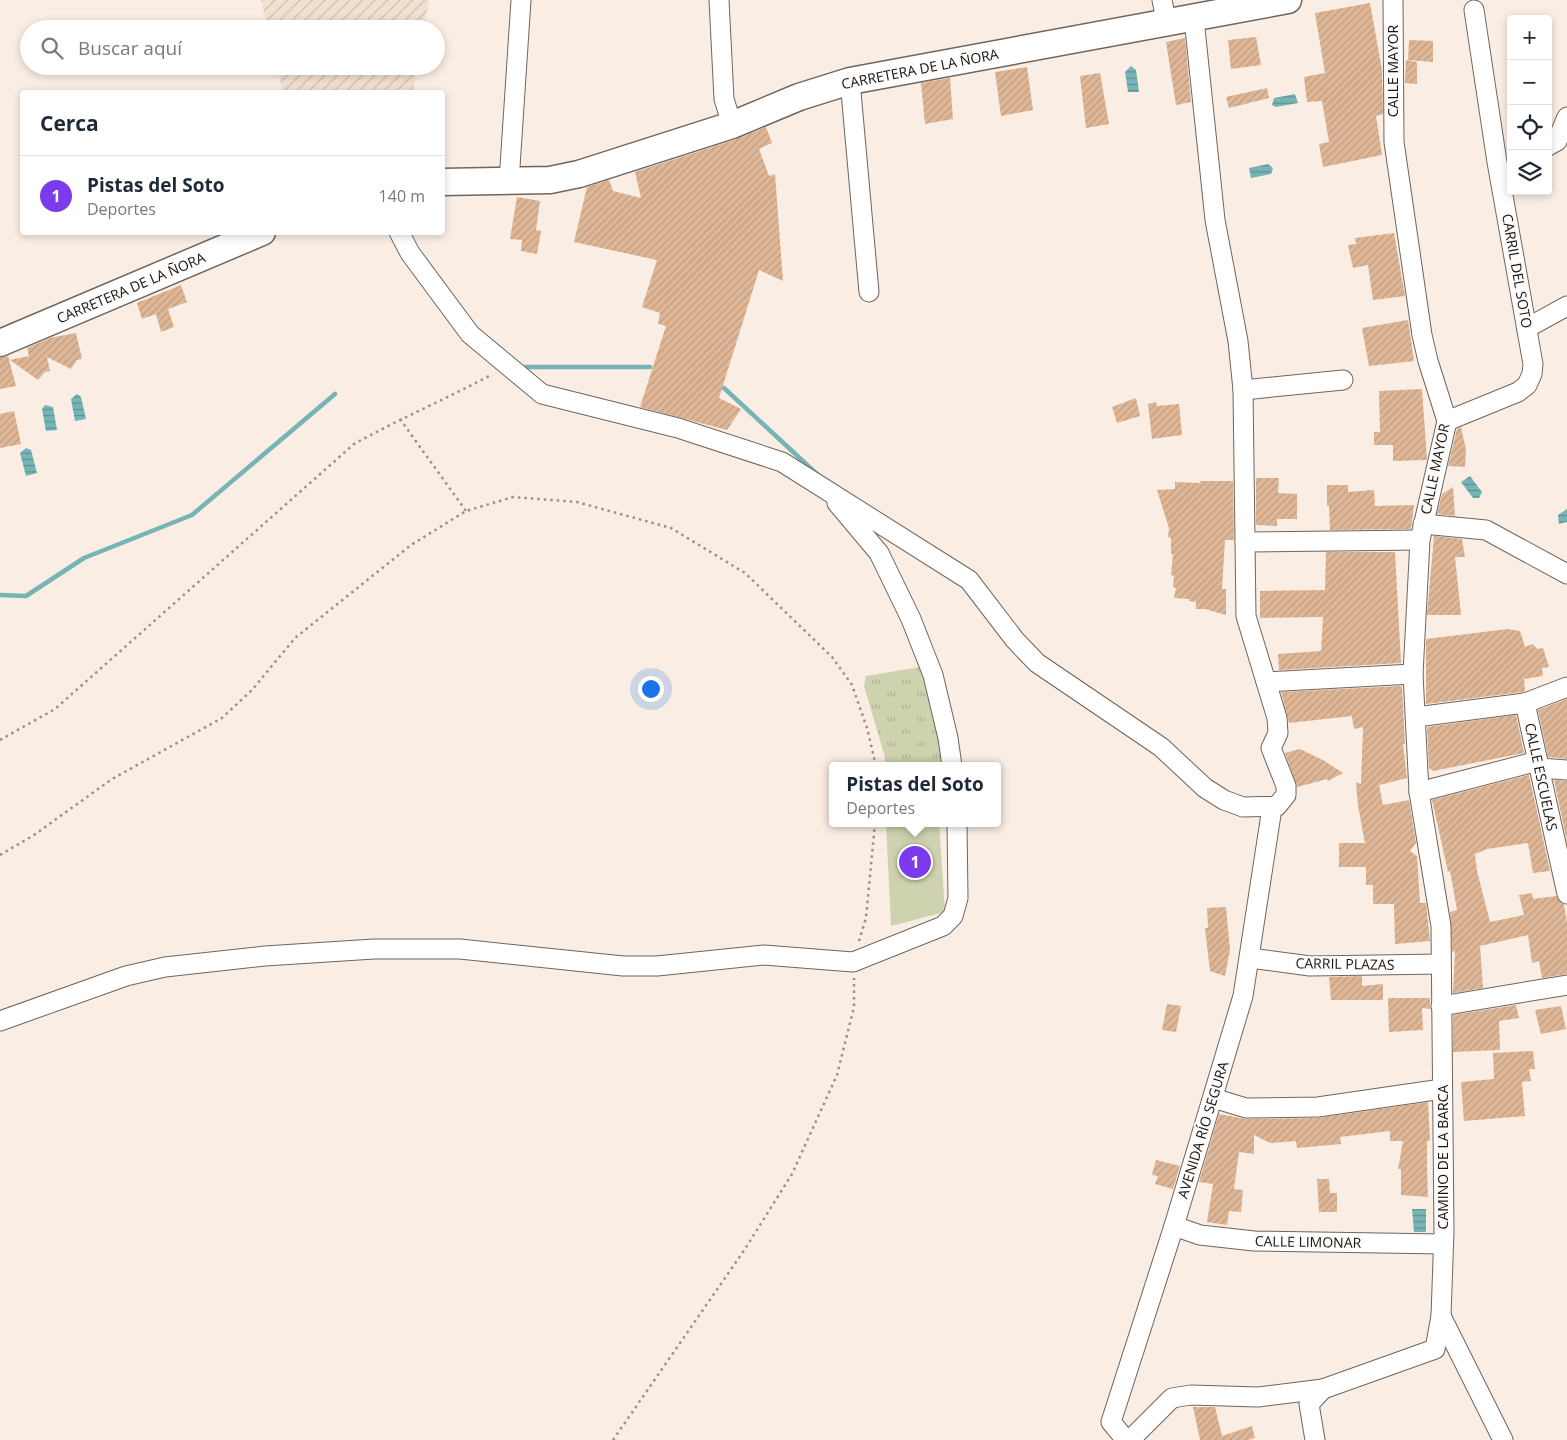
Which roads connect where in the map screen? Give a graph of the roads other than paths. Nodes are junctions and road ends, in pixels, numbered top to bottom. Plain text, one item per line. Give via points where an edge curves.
1 (521, 0) edge
2 (719, 0) edge
3 (1392, 0) edge
4 (1280, 1) edge
5 (1229, 6) edge
6 (1474, 10) dead end
7 (1165, 12) edge
8 (1194, 19) junction
9 (850, 81) junction
10 (1567, 117) edge
11 (732, 124) junction
12 (1552, 144) edge
13 (1504, 160) edge
14 (445, 182) edge
15 (509, 182) junction
16 (255, 235) edge
17 (401, 235) edge
18 (869, 292) dead end
19 (1567, 306) edge
20 (1528, 328) junction
21 (0, 344) edge
22 (1343, 380) dead end
23 (1243, 390) junction
24 (1448, 421) junction
25 (827, 490) junction
26 (1421, 532) junction
27 (1245, 542) junction
28 (1567, 574) edge
29 (1413, 674) junction
30 (1266, 682) junction
31 (1567, 687) edge
32 (1525, 704) junction
33 (1416, 717) junction
34 (951, 762) edge
35 (1539, 765) junction
36 (1567, 770) edge
37 (1419, 792) junction
38 (1272, 808) junction
39 (957, 827) edge
40 (1567, 894) edge
41 (1250, 958) junction
42 (1441, 964) junction
43 (1567, 985) edge
44 (1441, 1006) junction
45 (0, 1021) edge
46 (1442, 1089) junction
47 (1213, 1098) junction
48 (1174, 1226) junction
49 (1443, 1244) junction
50 (1441, 1316) junction
51 (1323, 1389) junction
52 (1126, 1440) edge
53 (1130, 1440) edge
54 (1315, 1440) edge
55 (1503, 1440) edge

1 - 15 street
2 - 11 street via 724,99
3 - 24 street, CALLE MAYOR via 1394,142 1422,335
4 - 5 main road, CARRETERA DE LA ÑORA
5 - 8 main road, CARRETERA DE LA ÑORA
6 - 13 street, CARRIL DEL SOTO
7 - 8 main road, CARRETERA DE LA ÑORA
7 - 9 main road, CARRETERA DE LA ÑORA
8 - 23 street via 1214,212 1238,341
9 - 11 main road, CARRETERA DE LA ÑORA
9 - 18 street
10 - 12 street via 1557,141
11 - 15 main road, CARRETERA DE LA ÑORA via 579,174 550,180
13 - 20 street, CARRIL DEL SOTO
14 - 15 main road, CARRETERA DE LA ÑORA
16 - 21 main road, CARRETERA DE LA ÑORA
17 - 25 street via 410,253 470,334 542,394 678,428 782,462
19 - 20 street
20 - 24 street, CARRIL DEL SOTO via 1533,364 1527,386
22 - 23 street
23 - 27 street
24 - 26 street, CALLE MAYOR
25 - 34 street via 878,553 911,619 933,675
25 - 38 street via 969,580 1037,663 1161,747 1205,788 1243,807
26 - 27 street
26 - 28 street via 1486,530
26 - 29 street, CALLE MAYOR
27 - 30 street via 1246,616
29 - 30 street
29 - 33 street, CALLE MAYOR
30 - 38 street via 1279,726 1271,748 1272,755 1286,786 1286,795
31 - 32 street, CALLE ESCUELAS
32 - 33 street
32 - 35 street, CALLE ESCUELAS
33 - 37 street, CALLE MAYOR
35 - 36 street
35 - 37 street
35 - 40 street, CALLE ESCUELAS
37 - 42 street, CAMINO DE LA BARCA via 1441,926
38 - 41 street, AVENIDA RÍO SEGURA
39 - 45 street via 958,898 953,916 943,926 853,962 764,955 657,966 623,966 460,949 374,949 265,956 165,967 126,976
41 - 42 street, CARRIL PLAZAS via 1310,966
41 - 47 street, AVENIDA RÍO SEGURA via 1243,996
42 - 44 street, CAMINO DE LA BARCA
43 - 44 street
44 - 46 street, CAMINO DE LA BARCA
46 - 47 street via 1318,1107 1246,1108
46 - 49 street, CAMINO DE LA BARCA
47 - 48 street, AVENIDA RÍO SEGURA
48 - 49 street, CALLE LIMONAR via 1200,1236 1254,1241
48 - 52 street, AVENIDA RÍO SEGURA via 1111,1422
49 - 50 street, CAMINO DE LA BARCA
50 - 51 street, CAMINO DE LA BARCA via 1434,1349
50 - 55 street
51 - 53 street via 1258,1397 1192,1395 1172,1398
51 - 54 street via 1309,1404

